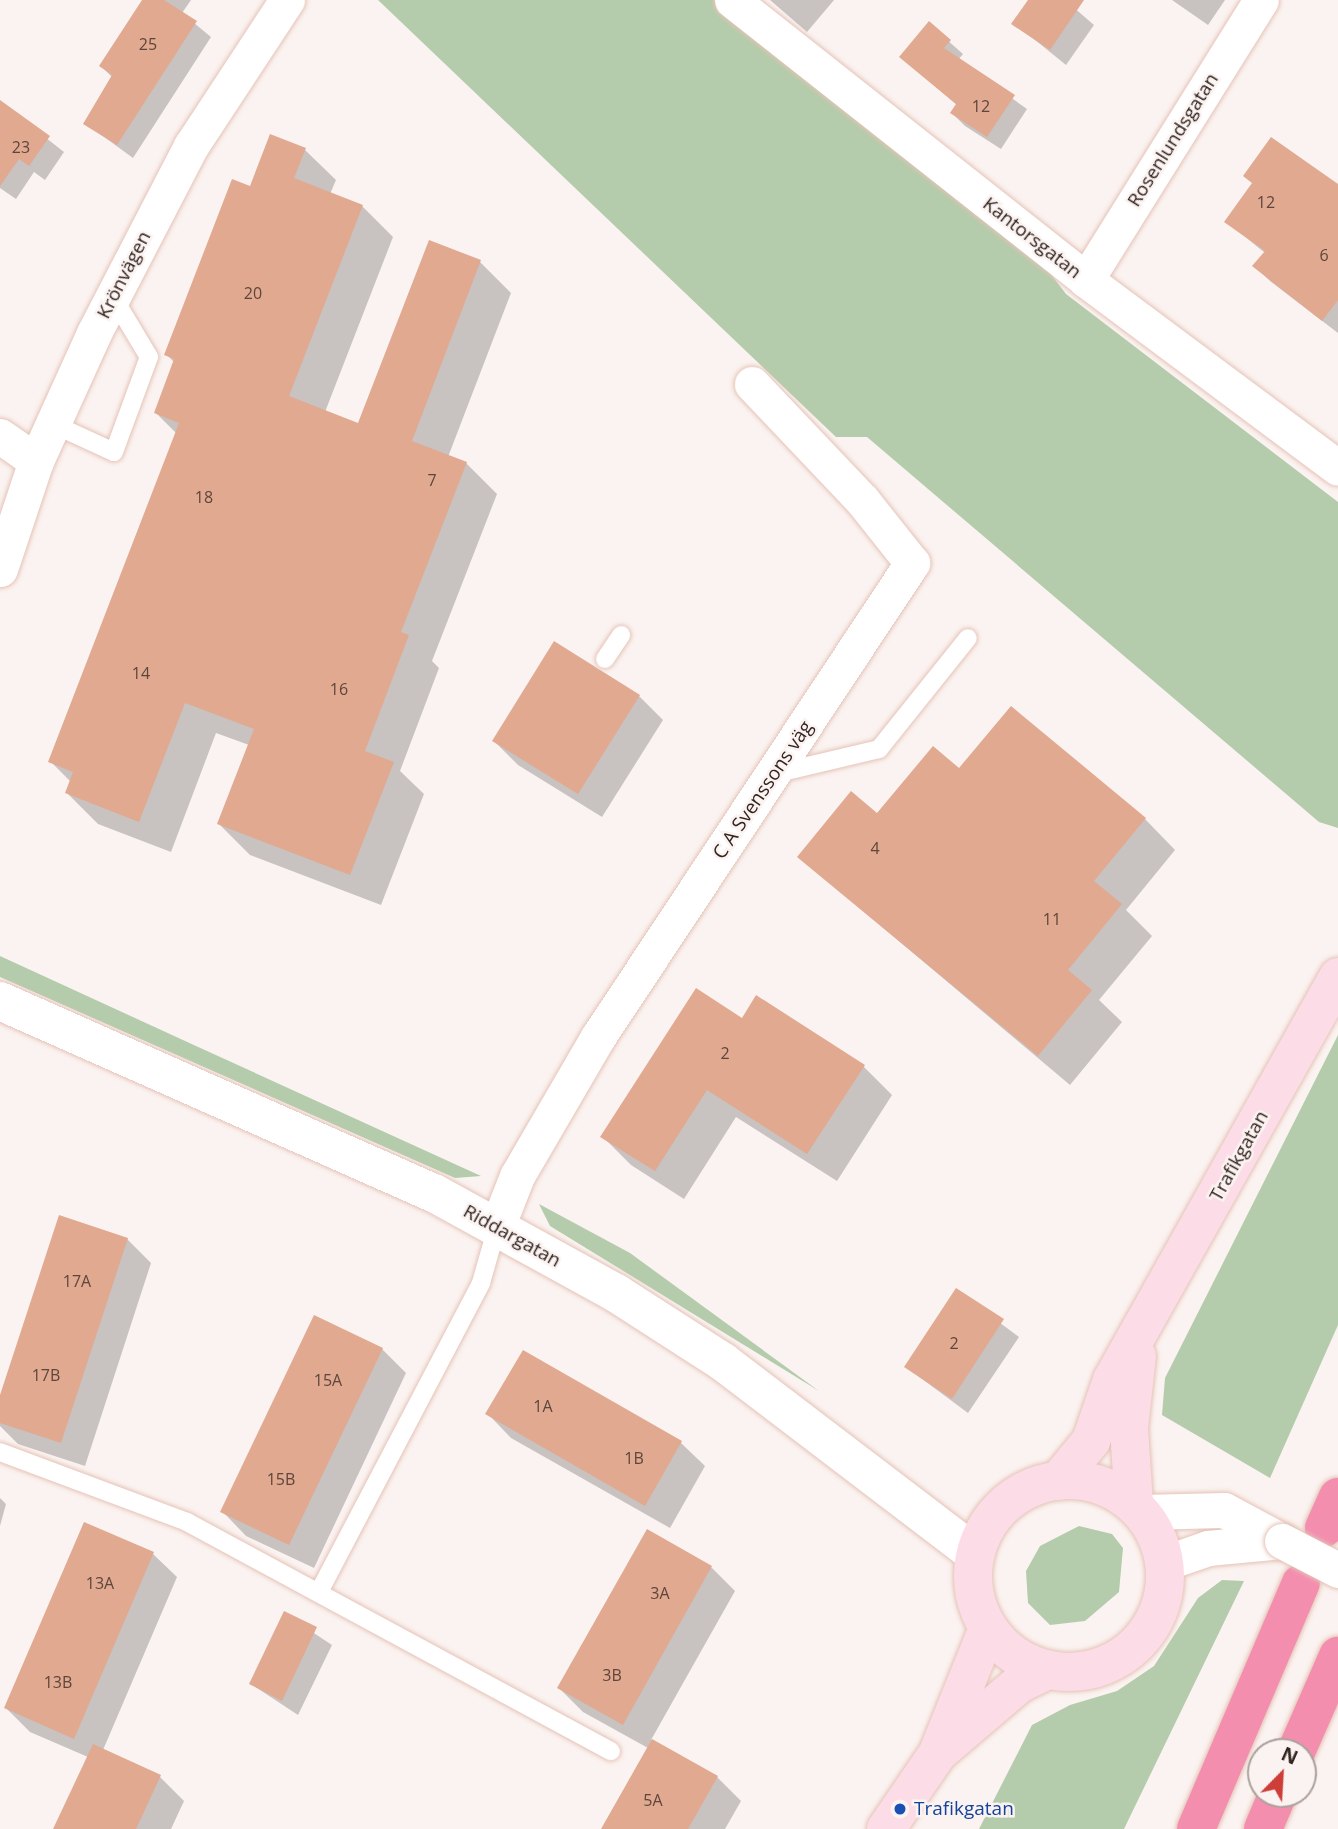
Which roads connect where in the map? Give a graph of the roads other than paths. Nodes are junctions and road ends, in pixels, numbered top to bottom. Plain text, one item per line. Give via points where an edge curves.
1 (287, 0) edge
2 (732, 0) edge
3 (1261, 0) edge
4 (1086, 280) junction
5 (113, 296) junction
6 (752, 384) dead end
7 (53, 424) junction
8 (0, 436) edge
9 (36, 461) junction
10 (1338, 468) edge
11 (0, 569) edge
12 (621, 635) dead end
13 (968, 638) dead end
14 (605, 659) dead end
15 (774, 774) junction
16 (1338, 977) edge
17 (0, 1001) edge
18 (497, 1227) junction
19 (1140, 1335) junction
20 (0, 1452) edge
21 (1058, 1480) junction
22 (1137, 1508) junction
23 (1282, 1541) junction
24 (975, 1554) junction
25 (1165, 1563) junction
26 (1338, 1570) edge
27 (1301, 1583) dead end
28 (320, 1590) junction
29 (988, 1628) junction
30 (1338, 1656) edge
31 (1048, 1670) junction
32 (1302, 1738) edge
33 (611, 1751) dead end
34 (938, 1753) junction
35 (886, 1829) edge
36 (1196, 1829) edge

1 - 5 street, Krönvägen via 191,146
2 - 4 street, Kantorsgatan
3 - 4 street, Rosenlundsgatan
4 - 10 street, Kantorsgatan
5 - 7 street, Krönvägen
5 - 7 lane via 149,357 114,452
6 - 15 street, C A Svenssons väg via 862,500 912,563
7 - 9 street, Krönvägen
8 - 9 street
9 - 11 street, Krönvägen
12 - 14 lane
13 - 15 lane via 879,750
15 - 18 street, C A Svenssons väg via 598,1037 517,1176
16 - 19 main road, Trafikgatan
17 - 18 street, Riddargatan
18 - 24 street, Riddargatan via 723,1362
18 - 28 lane via 481,1283
19 - 21 main road, Trafikgatan via 1112,1380 1091,1441
19 - 22 main road, Trafikgatan via 1129,1428
20 - 28 lane via 187,1522
21 - 22 main road via 1088,1482
21 - 24 main road via 1005,1504
22 - 23 street via 1210,1509 1248,1520
22 - 25 main road
23 - 25 street via 1208,1548
23 - 26 street, bridge
24 - 29 main road via 974,1592
25 - 31 main road via 1159,1609 1127,1653 1102,1667
27 - 36 highway
28 - 33 lane
29 - 31 main road via 1022,1660
29 - 34 main road
30 - 32 highway
31 - 34 main road via 1019,1684
34 - 35 main road

